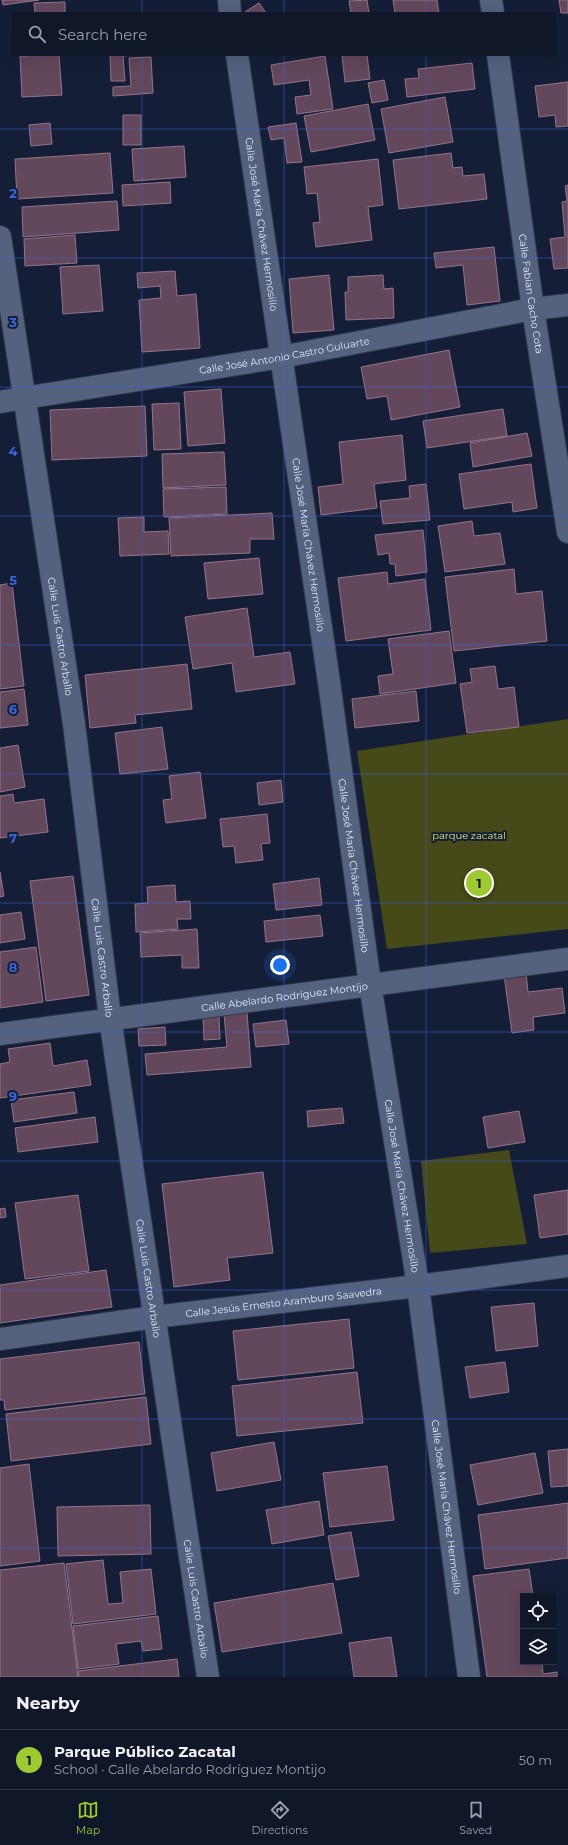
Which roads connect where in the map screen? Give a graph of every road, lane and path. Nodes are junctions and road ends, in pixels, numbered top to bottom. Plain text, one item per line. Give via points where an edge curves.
1 (228, 0) edge
2 (491, 0) edge
3 (230, 12) edge
4 (492, 12) edge
5 (237, 56) edge
6 (498, 56) edge
7 (0, 237) edge
8 (568, 304) edge
9 (533, 309) junction
10 (281, 358) junction
11 (24, 399) junction
12 (0, 402) edge
13 (568, 532) edge
14 (568, 958) edge
15 (370, 984) junction
16 (110, 1018) junction
17 (0, 1034) edge
18 (568, 1266) edge
19 (418, 1286) junction
20 (154, 1317) junction
21 (0, 1339) edge
22 (208, 1677) edge
23 (469, 1677) edge

1 - 3 street
2 - 4 street
5 - 10 street, Calle José María Chávez Hermosillo
6 - 9 street, Calle Fabian Cacho Cota
7 - 11 street, Calle Luis Castro Arballo
8 - 9 street, Calle José Antonio Castro Guluarte
9 - 10 street, Calle José Antonio Castro Guluarte
9 - 13 street, Calle Fabian Cacho Cota
10 - 11 street, Calle José Antonio Castro Guluarte
10 - 15 street, Calle José María Chávez Hermosillo via 329,681
11 - 12 street, Calle José Antonio Castro Guluarte
11 - 16 street, Calle Luis Castro Arballo via 74,724
14 - 15 street, Calle Abelardo Rodríguez Montijo
15 - 16 street, Calle Abelardo Rodríguez Montijo
15 - 19 street, Calle José María Chávez Hermosillo
16 - 17 street, Calle Abelardo Rodríguez Montijo
16 - 20 street, Calle Luis Castro Arballo
18 - 19 street, Calle Jesús Ernesto Aramburo Saavedra
19 - 20 street, Calle Jesús Ernesto Aramburo Saavedra
19 - 23 street, Calle José María Chávez Hermosillo
20 - 21 street, Calle Jesús Ernesto Aramburo Saavedra
20 - 22 street, Calle Luis Castro Arballo

